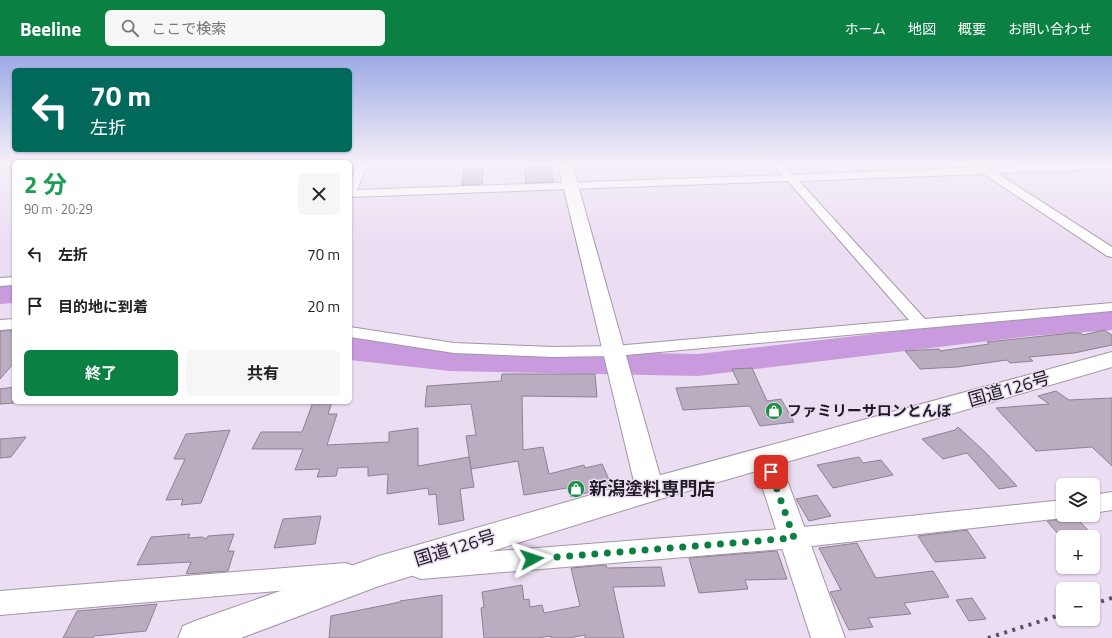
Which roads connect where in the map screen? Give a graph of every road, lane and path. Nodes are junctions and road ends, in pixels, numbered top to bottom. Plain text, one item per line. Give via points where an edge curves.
1 (428, 191) edge
2 (571, 191) edge
3 (803, 191) edge
4 (1017, 191) edge
5 (352, 194) edge
6 (1112, 253) edge
7 (12, 281) edge
8 (0, 282) edge
9 (1112, 307) edge
10 (12, 324) edge
11 (0, 325) edge
12 (922, 325) junction
13 (352, 332) edge
14 (615, 351) junction
15 (1112, 359) edge
16 (766, 458) junction
17 (650, 490) junction
18 (1112, 501) edge
19 (1100, 503) edge
20 (1056, 510) edge
21 (794, 538) junction
22 (379, 571) junction
23 (0, 603) edge
24 (195, 638) edge
25 (828, 638) edge

1 - 5 street
2 - 14 main road
3 - 12 street
4 - 6 street
7 - 8 street
9 - 12 street
10 - 11 street
12 - 14 street
13 - 14 street via 454,348 553,352
14 - 17 main road
15 - 16 main road, 国道126号
16 - 17 main road, 国道126号
16 - 21 main road
17 - 22 main road, 国道126号
18 - 19 street
20 - 21 street
21 - 22 street
21 - 25 main road
22 - 23 street
22 - 24 main road, 国道126号

